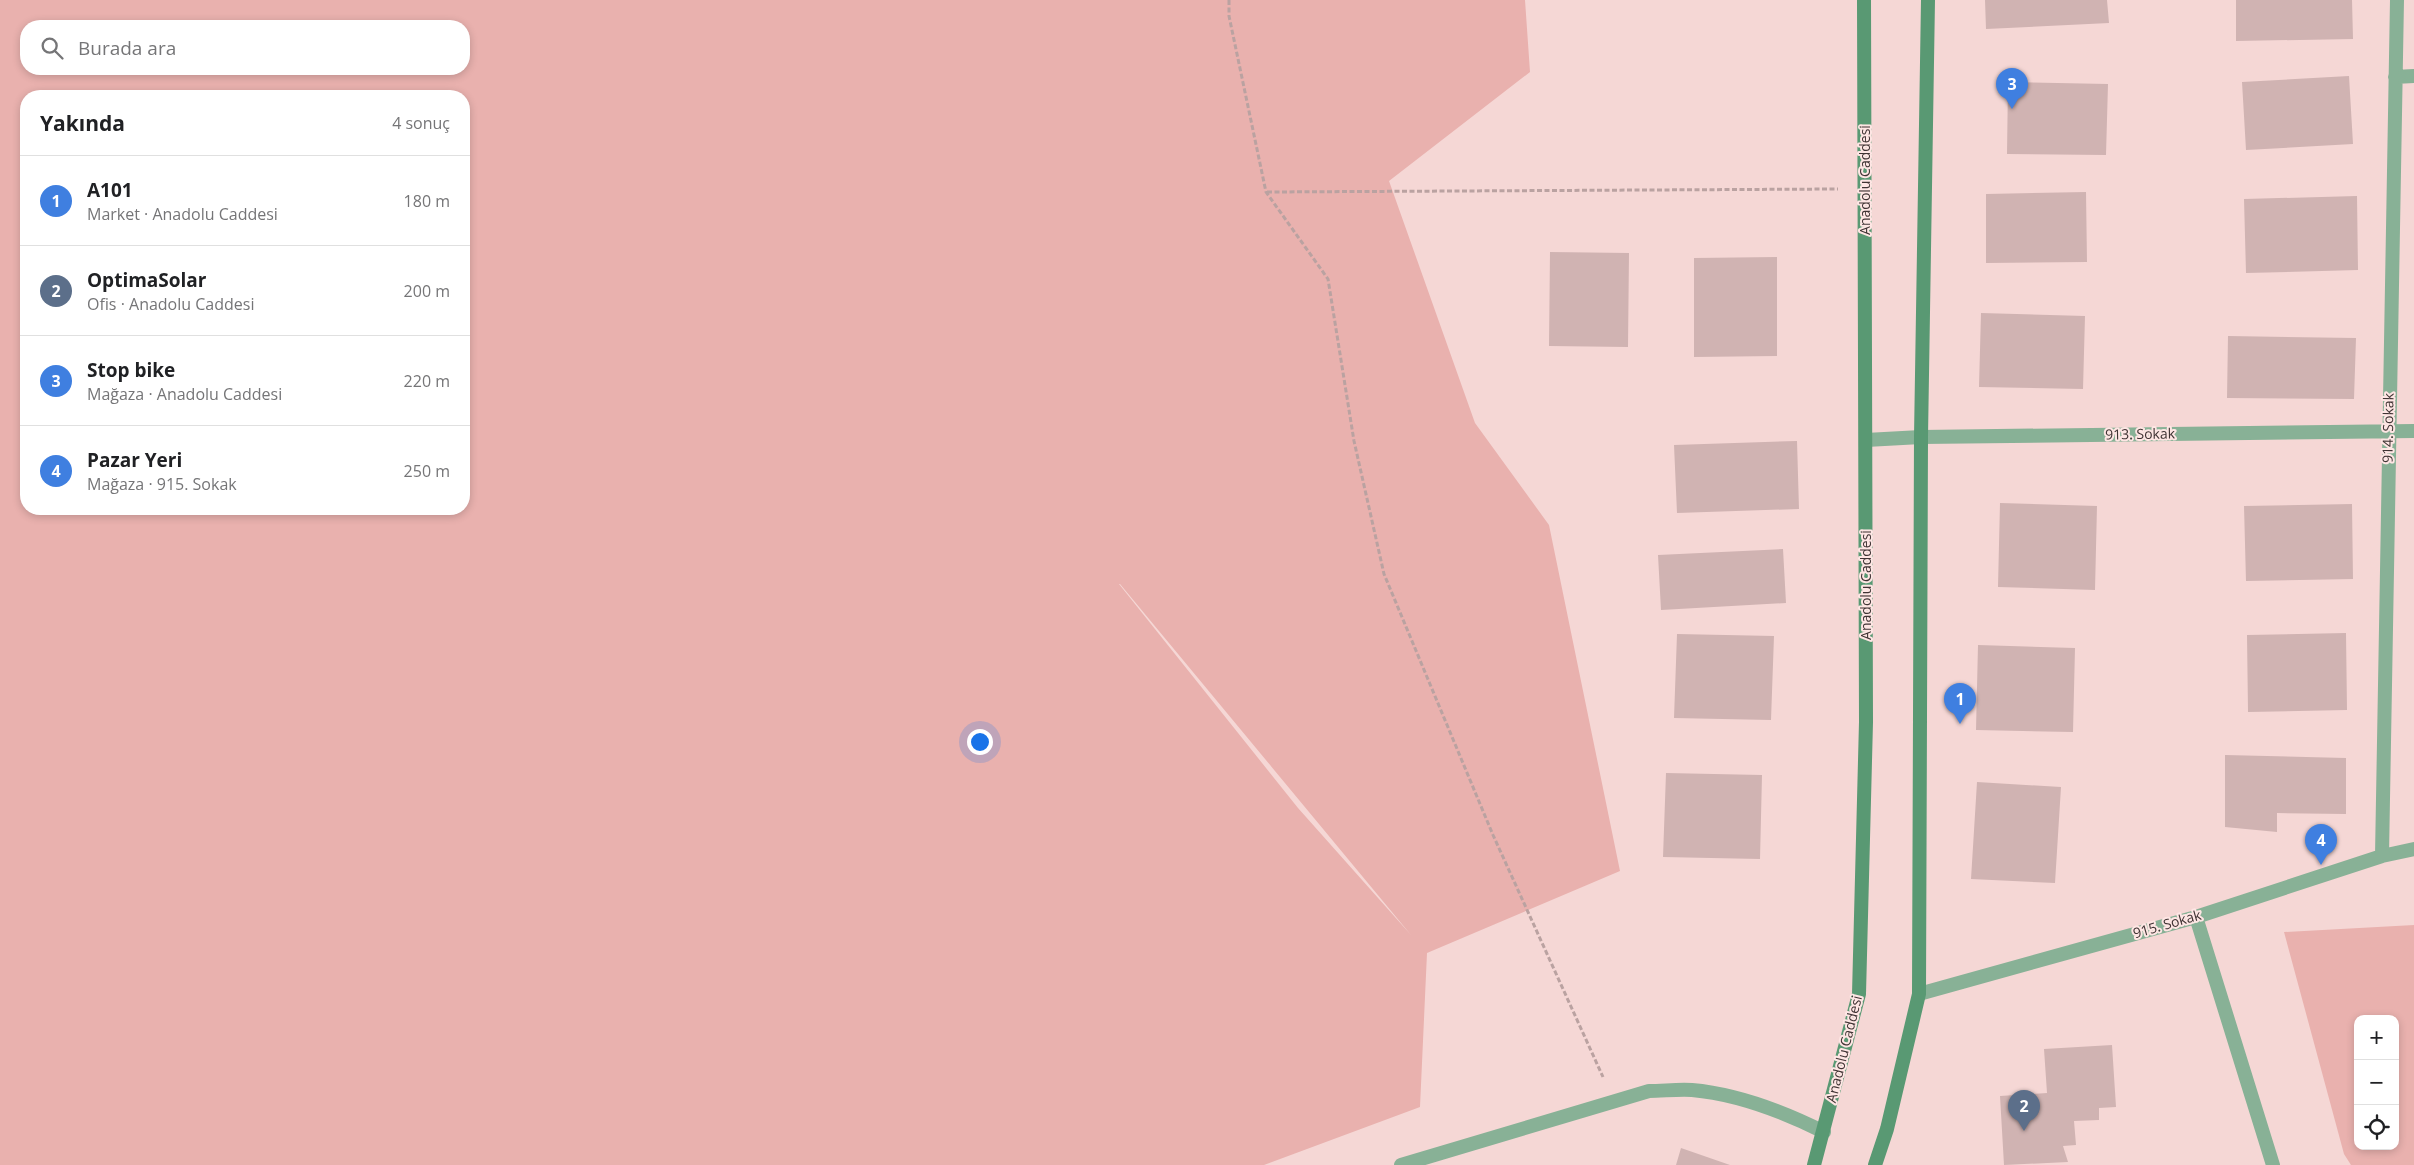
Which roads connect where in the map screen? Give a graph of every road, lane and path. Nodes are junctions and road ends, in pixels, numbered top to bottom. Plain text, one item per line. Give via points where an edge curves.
1 (1229, 0) edge
2 (1864, 0) edge
3 (1928, 0) edge
4 (2397, 0) edge
5 (2414, 76) edge
6 (2395, 77) junction
7 (1838, 190) dead end
8 (1266, 192) junction
9 (2388, 430) junction
10 (2414, 431) edge
11 (1921, 437) junction
12 (1866, 440) junction
13 (2414, 849) edge
14 (2382, 856) junction
15 (2196, 917) junction
16 (1919, 994) junction
17 (1614, 1100) junction
18 (1824, 1132) junction
19 (1401, 1165) edge
20 (1814, 1165) edge
21 (1875, 1165) edge
22 (2273, 1165) edge

1 - 8 path via 1229,16
2 - 12 main road, Anadolu Caddesi
3 - 11 main road
4 - 6 street, 914. Sokak
5 - 6 street
6 - 9 street, 914. Sokak
7 - 8 path
8 - 17 path via 1328,279 1354,441 1384,574 1493,835
9 - 10 street, 913. Sokak
9 - 11 street, 913. Sokak
9 - 14 street, 914. Sokak
11 - 12 street, 913. Sokak
11 - 16 main road
12 - 18 main road, Anadolu Caddesi via 1866,722 1859,994
13 - 14 street, 915. Sokak
14 - 15 street, 915. Sokak
15 - 16 street, 915. Sokak
15 - 22 street
16 - 21 main road via 1887,1129
17 - 18 street via 1649,1091 1690,1090 1721,1095 1794,1118
17 - 19 street
18 - 20 main road, Anadolu Caddesi

